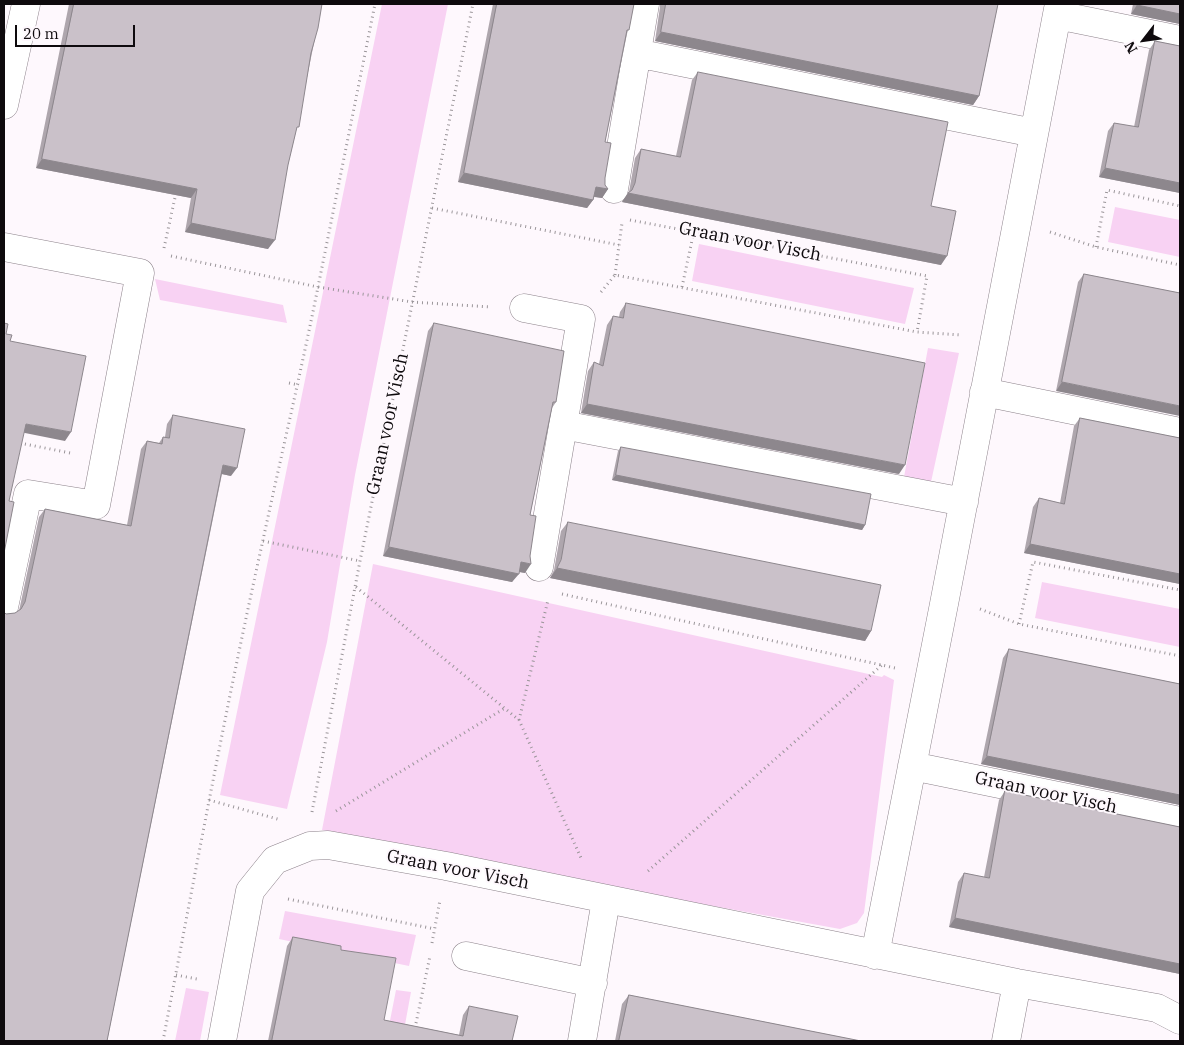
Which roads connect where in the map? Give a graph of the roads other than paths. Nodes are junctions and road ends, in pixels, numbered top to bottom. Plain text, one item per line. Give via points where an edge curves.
1 (26, 4) edge
2 (645, 4) edge
3 (1058, 10) edge
4 (1180, 40) edge
5 (636, 53) junction
6 (4, 105) edge
7 (1034, 134) junction
8 (614, 189) dead end
9 (4, 247) edge
10 (524, 308) road end
11 (984, 392) junction
12 (563, 425) junction
13 (1180, 432) edge
14 (964, 502) junction
15 (545, 579) road end
16 (4, 607) edge
17 (912, 766) junction
18 (1180, 821) edge
19 (606, 900) junction
20 (875, 955) junction
21 (466, 956) dead end
22 (593, 983) junction
23 (1017, 983) junction
24 (1180, 1020) edge
25 (222, 1041) edge
26 (582, 1041) edge
27 (1006, 1041) edge

1 - 6 street
2 - 5 street
3 - 4 street
3 - 7 street
5 - 7 street
5 - 8 street
7 - 11 street
9 - 16 street via 140,273 96,505 28,494
10 - 12 street via 581,319
11 - 13 street
11 - 14 street
12 - 14 street
12 - 15 street
14 - 17 street
17 - 18 street, Graan voor Visch
17 - 20 street
19 - 20 street, Graan voor Visch
19 - 22 street
19 - 25 street, Graan voor Visch via 328,845 310,837 275,860 250,891
20 - 23 street, Graan voor Visch
21 - 22 street
22 - 26 street
23 - 24 street, Graan voor Visch via 1157,1008
23 - 27 street

